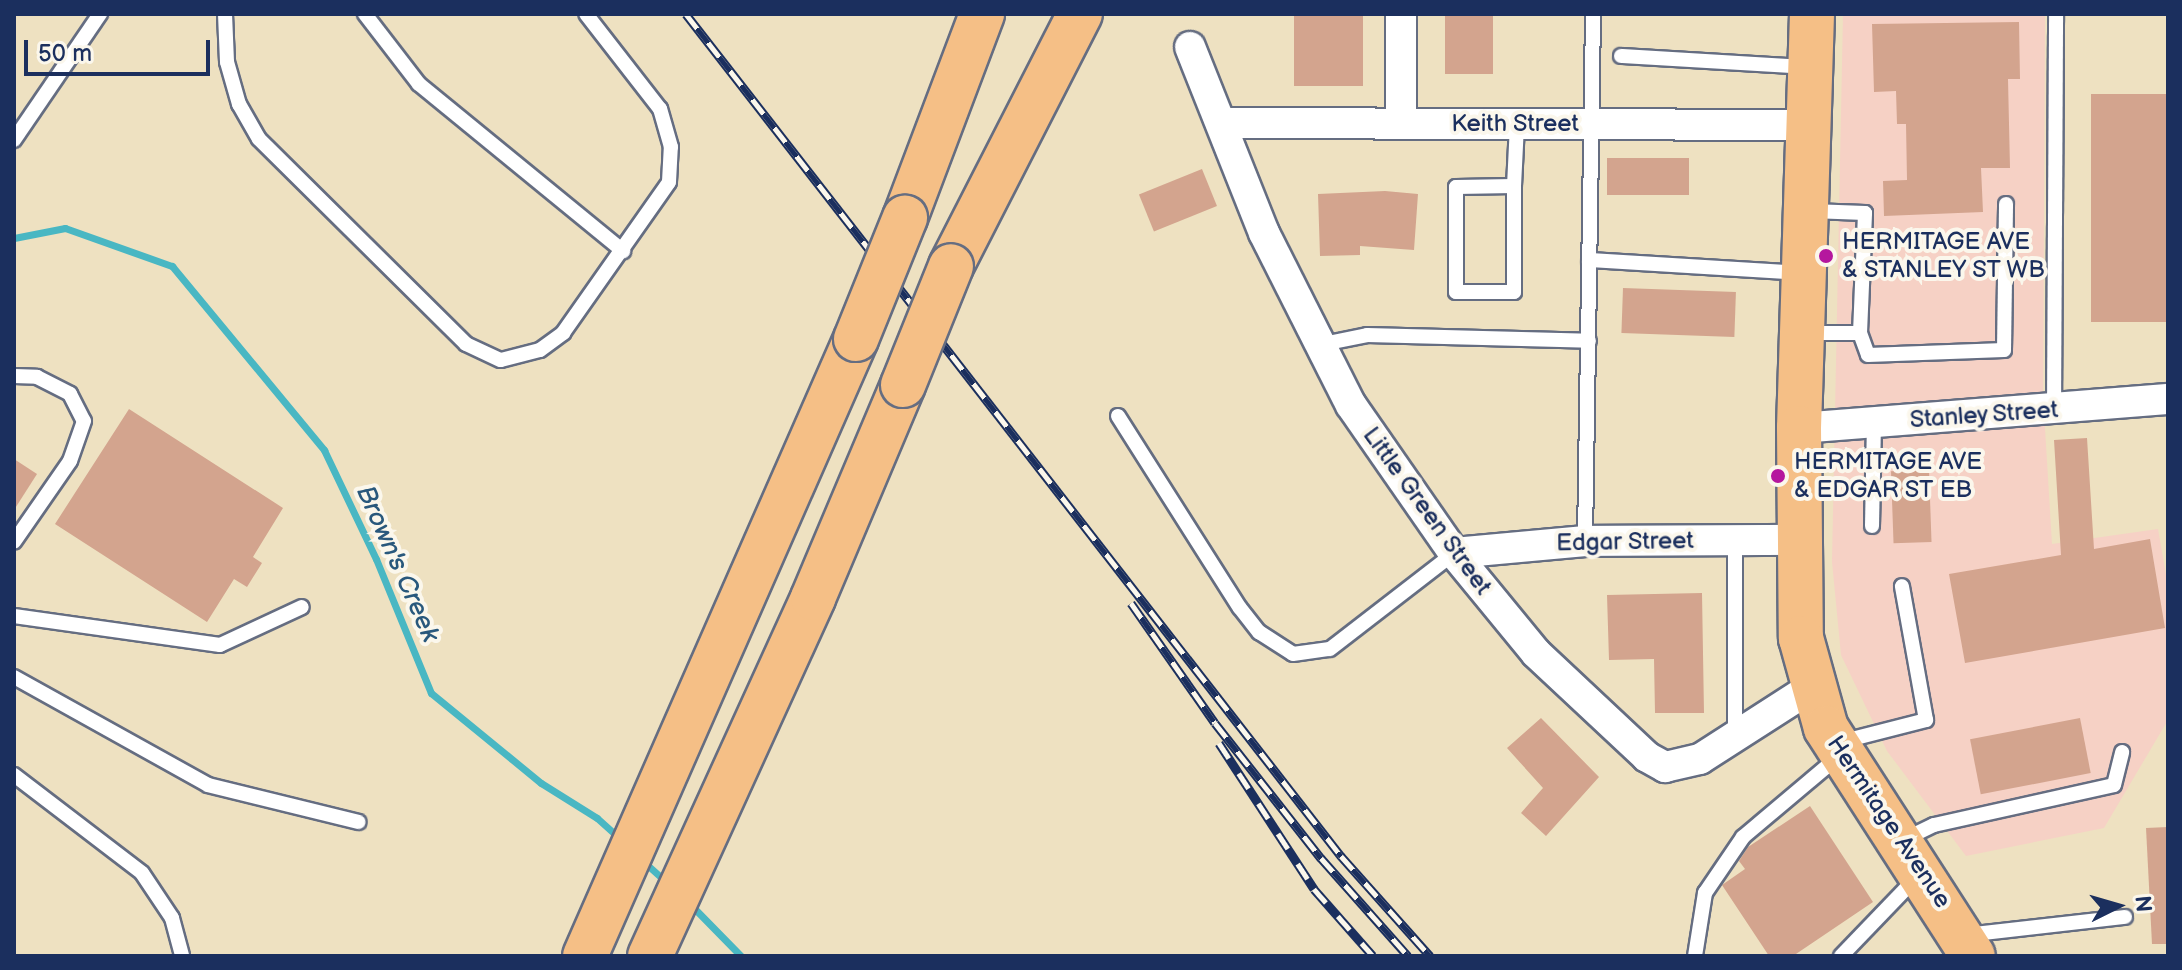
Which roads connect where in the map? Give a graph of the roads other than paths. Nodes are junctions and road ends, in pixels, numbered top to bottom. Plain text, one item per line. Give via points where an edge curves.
1 (100, 14) edge
2 (225, 14) edge
3 (365, 14) edge
4 (586, 14) edge
5 (982, 14) edge
6 (1054, 14) edge
7 (1080, 14) edge
8 (1401, 14) edge
9 (1593, 14) edge
10 (1812, 14) edge
11 (2056, 14) edge
12 (1190, 47) dead end
13 (1621, 56) dead end
14 (1811, 68) junction
15 (1221, 123) junction
16 (1401, 123) junction
17 (1517, 124) junction
18 (1589, 124) junction
19 (1809, 125) junction
20 (14, 140) edge
21 (1514, 186) junction
22 (2006, 204) dead end
23 (978, 209) junction
24 (1806, 211) junction
25 (623, 251) junction
26 (1589, 260) junction
27 (1804, 274) junction
28 (1802, 333) junction
29 (1860, 333) junction
30 (1589, 341) junction
31 (1318, 345) junction
32 (14, 376) edge
33 (2168, 399) edge
34 (2054, 411) junction
35 (1118, 416) dead end
36 (1874, 423) junction
37 (1799, 428) junction
38 (1872, 526) dead end
39 (1798, 540) junction
40 (1585, 541) junction
41 (1735, 541) junction
42 (14, 542) edge
43 (1454, 553) junction
44 (1902, 586) dead end
45 (302, 607) dead end
46 (14, 616) edge
47 (14, 677) edge
48 (1812, 687) junction
49 (1735, 737) junction
50 (1839, 749) junction
51 (2122, 752) dead end
52 (14, 775) edge
53 (359, 822) dead end
54 (1911, 856) junction
55 (2125, 917) dead end
56 (591, 946) edge
57 (1967, 946) edge
58 (182, 956) edge
59 (650, 956) edge
60 (1695, 956) edge
61 (1841, 956) edge

1 - 20 lane
2 - 25 lane via 227,62 239,104 259,139 466,344 501,360 540,350 563,333
3 - 25 lane via 419,84
4 - 25 lane via 660,109 671,147 669,182
5 - 56 main road, bridge via 856,339
6 - 23 main road
7 - 23 main road
8 - 16 street
9 - 18 lane
10 - 14 main road, Hermitage Avenue
11 - 34 lane
12 - 15 street, Little Green Street
13 - 14 lane
14 - 19 main road, Hermitage Avenue
15 - 16 street, Keith Street
15 - 31 street, Little Green Street
16 - 17 street, Keith Street
17 - 18 street, Keith Street
17 - 21 lane
18 - 19 street, Keith Street
18 - 26 lane
19 - 24 main road, Hermitage Avenue
21 - 21 lane via 1456,187 1456,292 1514,292
22 - 29 lane via 2004,350 1868,355
23 - 59 main road, bridge
24 - 27 main road, Hermitage Avenue
24 - 29 lane via 1865,213
26 - 27 lane
26 - 30 lane
27 - 28 main road, Hermitage Avenue
28 - 29 lane
28 - 37 main road, Hermitage Avenue
30 - 31 lane via 1367,335
30 - 40 lane
31 - 43 street, Little Green Street via 1351,405
32 - 42 lane via 37,377 70,394 84,421 70,461
33 - 34 street, Stanley Street
34 - 36 street, Stanley Street
35 - 43 lane via 1240,608 1259,632 1293,654 1330,649
36 - 37 street, Stanley Street
36 - 38 lane
37 - 39 main road, Hermitage Avenue
39 - 41 street, Edgar Street
39 - 48 main road, Hermitage Avenue via 1801,638
40 - 41 street, Edgar Street
40 - 43 street, Edgar Street
41 - 49 lane
43 - 49 street, Little Green Street via 1536,653 1647,757 1678,768
44 - 50 lane via 1926,720
45 - 46 lane via 220,645
47 - 53 lane via 208,785
48 - 49 street, Little Green Street
48 - 50 main road, Hermitage Avenue
50 - 54 main road, Hermitage Avenue
50 - 60 lane via 1743,837 1705,893
51 - 54 lane via 2114,785 1934,825
52 - 58 lane via 142,873 172,918
54 - 57 main road, Hermitage Avenue
54 - 61 lane
55 - 57 lane

